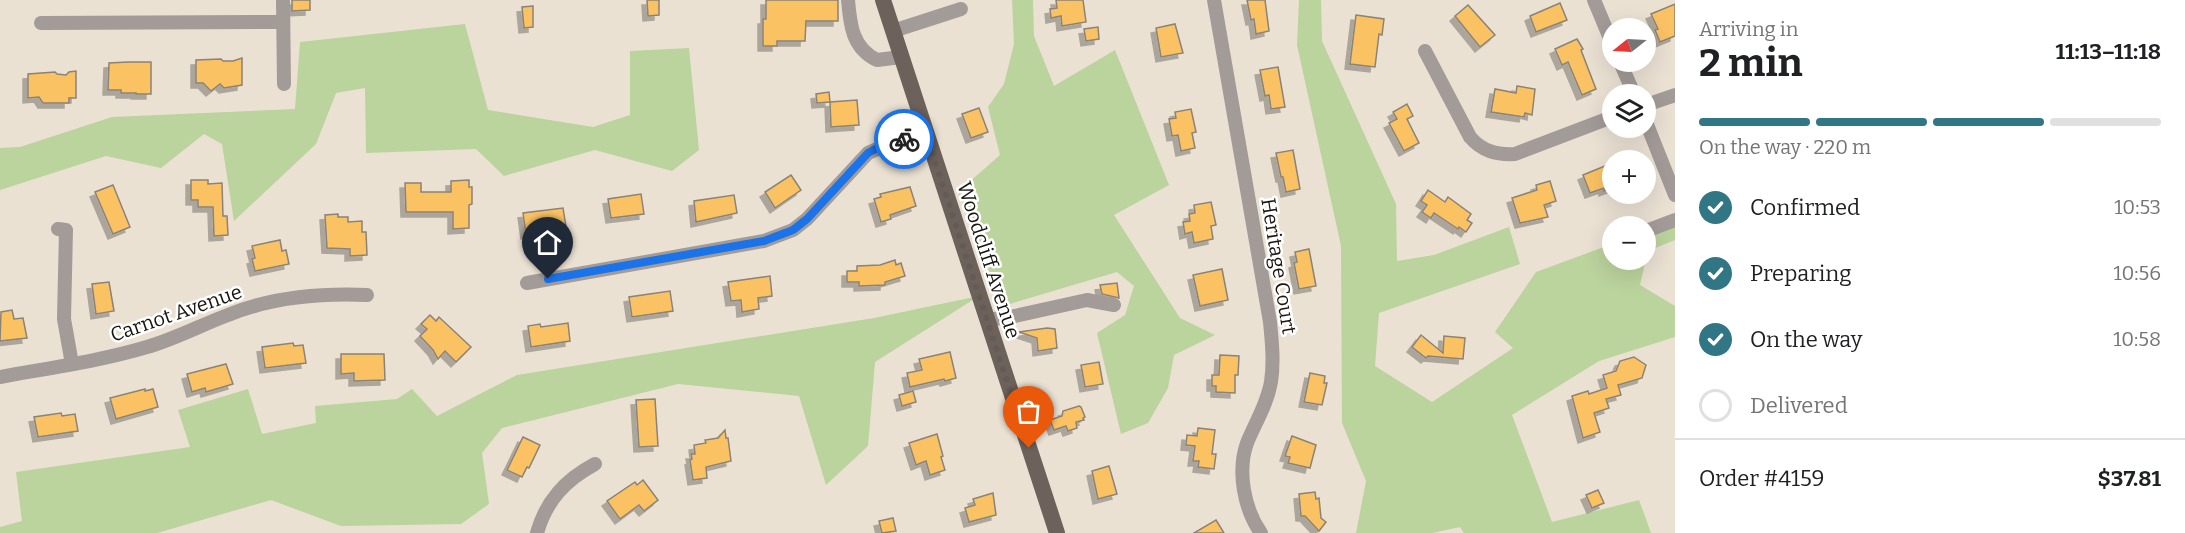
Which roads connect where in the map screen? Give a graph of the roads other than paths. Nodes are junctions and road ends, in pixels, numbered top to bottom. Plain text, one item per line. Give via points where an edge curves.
1 (283, 0) edge
2 (848, 0) edge
3 (883, 0) edge
4 (1214, 0) edge
5 (1594, 0) edge
6 (961, 9) dead end
7 (1602, 19) edge
8 (283, 22) junction
9 (41, 23) dead end
10 (893, 31) junction
11 (1425, 51) dead end
12 (901, 57) junction
13 (284, 84) dead end
14 (1675, 94) edge
15 (1656, 101) edge
16 (1602, 121) edge
17 (926, 134) junction
18 (1652, 138) edge
19 (1675, 195) edge
20 (1675, 220) edge
21 (1656, 227) edge
22 (58, 229) dead end
23 (527, 283) dead end
24 (367, 295) dead end
25 (1114, 305) dead end
26 (987, 320) junction
27 (72, 364) junction
28 (0, 377) edge
29 (595, 464) dead end
30 (537, 533) edge
31 (1057, 533) edge
32 (1262, 533) edge

1 - 8 street
2 - 12 street via 851,26 863,50 877,60
3 - 10 main road, Woodcliff Avenue
4 - 32 street, Heritage Court via 1270,322 1270,383 1266,402 1246,446 1242,475 1249,507
5 - 7 street
6 - 10 street
8 - 9 street
8 - 13 street
10 - 12 main road, Woodcliff Avenue
11 - 16 street via 1470,136 1491,153 1515,154
12 - 17 main road, Woodcliff Avenue
14 - 15 street
17 - 23 street via 868,153 807,219 793,230 764,241
17 - 26 main road, Woodcliff Avenue
18 - 19 street
20 - 21 street
22 - 27 street via 66,230 64,319
24 - 27 street, Carnot Avenue via 319,295 260,304 149,347
25 - 26 street via 1087,300
26 - 31 main road, Woodcliff Avenue
27 - 28 street, Carnot Avenue
29 - 30 street via 559,490 545,510

